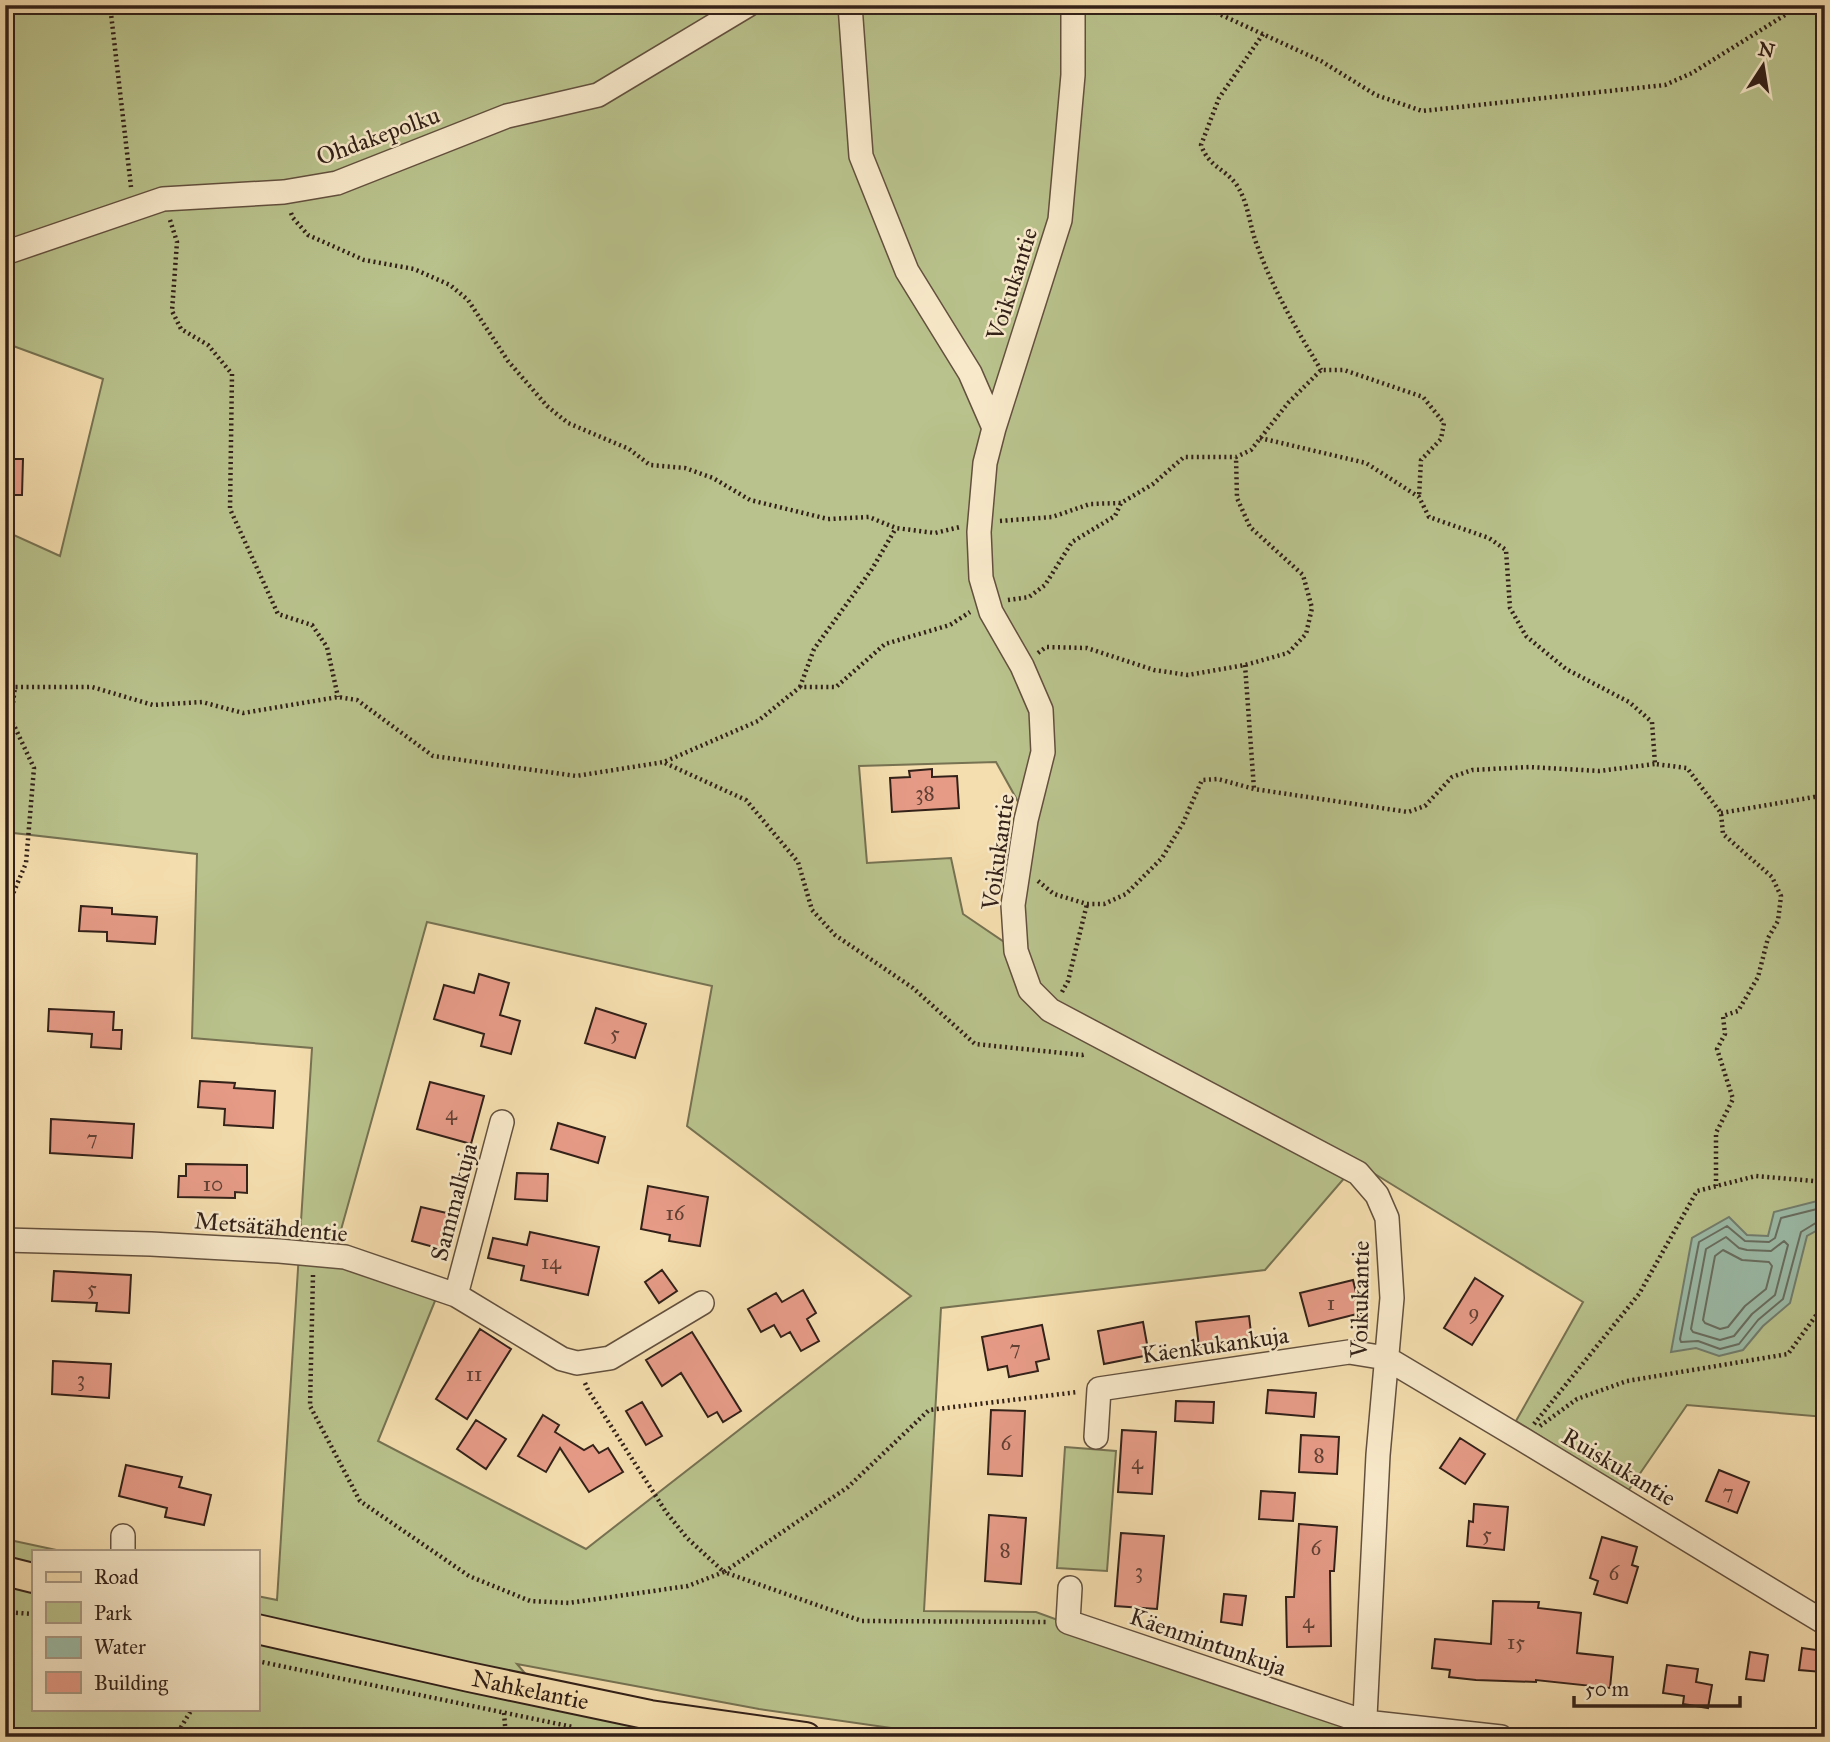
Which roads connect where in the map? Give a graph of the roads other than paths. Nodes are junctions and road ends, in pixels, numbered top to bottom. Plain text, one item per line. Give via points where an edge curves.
1 (748, 5) edge
2 (850, 5) edge
3 (1073, 5) edge
4 (5, 253) edge
5 (994, 428) junction
6 (502, 1122) dead end
7 (5, 1240) edge
8 (456, 1295) junction
9 (702, 1303) dead end
10 (1386, 1358) junction
11 (1096, 1437) dead end
12 (5, 1571) edge
13 (32, 1578) edge
14 (1070, 1588) dead end
15 (1825, 1623) edge
16 (259, 1629) edge
17 (1365, 1730) edge
18 (806, 1737) edge
19 (1500, 1737) edge

1 - 4 street, Ohdakepolku via 598,95 507,116 337,183 284,192 163,199
2 - 5 street via 860,156 907,271 970,373
3 - 5 street, Voikukantie via 1073,75 1060,220
5 - 10 street, Voikukantie via 985,463 981,578 991,612 1041,710 1043,752 1026,820 1013,905 1016,951 1030,990 1050,1010 1358,1173 1377,1195 1387,1218 1392,1298
6 - 8 street, Sammalkuja
7 - 8 street, Metsätähdentie via 345,1257
8 - 9 street, Metsätähdentie via 562,1359 577,1363 610,1358
10 - 11 street, Käenkukankuja via 1349,1352 1099,1389
10 - 15 street, Ruiskukantie
10 - 17 street, Voikukantie
12 - 13 main road
14 - 17 street, Käenmintunkuja via 1068,1622
16 - 18 main road, Nahkelantie via 650,1715
17 - 19 street, Käenmintunkuja

